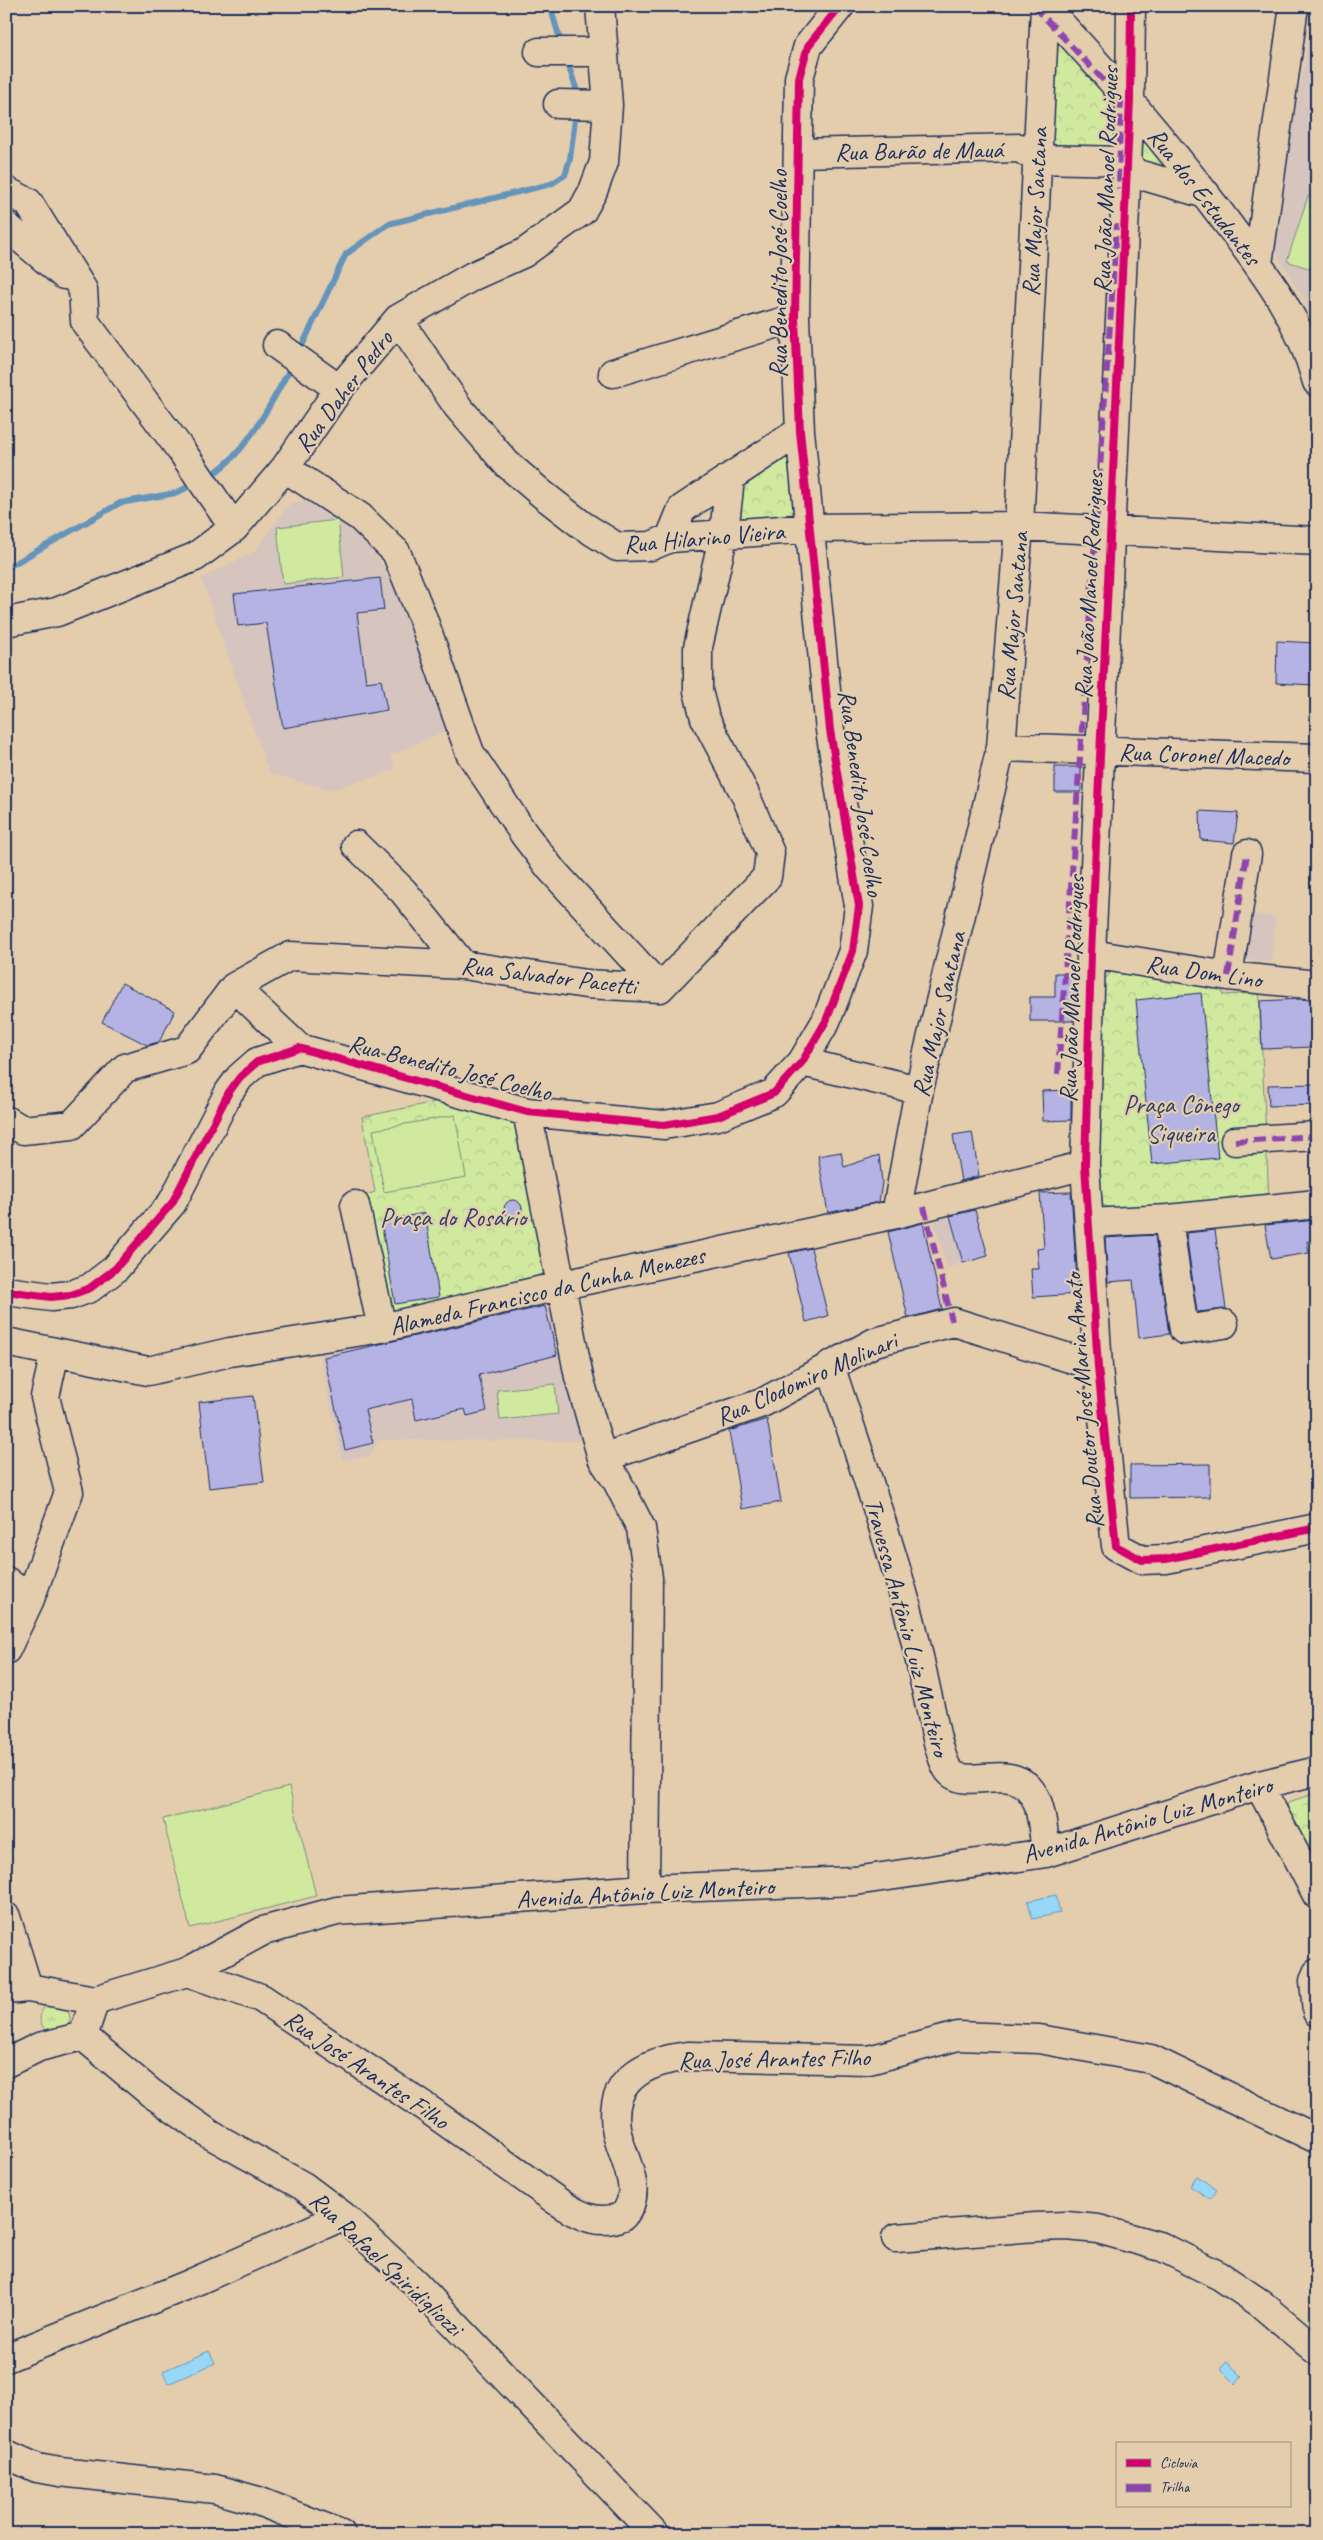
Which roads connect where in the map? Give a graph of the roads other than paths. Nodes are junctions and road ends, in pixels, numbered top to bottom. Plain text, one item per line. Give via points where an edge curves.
1 (600, 6) edge
2 (840, 6) edge
3 (1131, 6) edge
4 (1294, 6) edge
5 (1044, 7) edge
6 (547, 52) dead end
7 (595, 52) junction
8 (1130, 100) junction
9 (798, 153) junction
10 (1036, 159) junction
11 (1127, 161) junction
12 (6, 191) edge
13 (1206, 194) junction
14 (6, 226) edge
15 (1258, 264) junction
16 (83, 290) junction
17 (796, 318) junction
18 (398, 320) junction
19 (283, 350) dead end
20 (613, 373) dead end
21 (1317, 382) edge
22 (332, 385) junction
23 (800, 431) junction
24 (285, 468) junction
25 (730, 479) junction
26 (227, 518) junction
27 (1019, 526) junction
28 (810, 528) junction
29 (1111, 530) junction
30 (724, 533) junction
31 (670, 538) junction
32 (1317, 541) edge
33 (6, 622) edge
34 (1001, 747) junction
35 (1101, 750) junction
36 (1317, 758) edge
37 (356, 845) dead end
38 (1247, 854) dead end
39 (1091, 954) junction
40 (463, 965) junction
41 (1228, 976) junction
42 (1317, 985) edge
43 (234, 987) junction
44 (660, 988) junction
45 (299, 1048) junction
46 (802, 1062) junction
47 (919, 1090) junction
48 (527, 1112) junction
49 (6, 1120) edge
50 (1317, 1136) edge
51 (1235, 1141) dead end
52 (1085, 1165) junction
53 (1317, 1204) edge
54 (355, 1205) dead end
55 (896, 1214) junction
56 (1168, 1219) junction
57 (1089, 1223) junction
58 (563, 1284) junction
59 (6, 1291) edge
60 (1224, 1324) dead end
61 (382, 1328) junction
62 (6, 1342) edge
63 (54, 1352) junction
64 (830, 1365) junction
65 (1098, 1367) junction
66 (602, 1458) junction
67 (1317, 1528) edge
68 (6, 1581) edge
69 (30, 1599) junction
70 (6, 1650) edge
71 (1317, 1771) edge
72 (1259, 1785) junction
73 (1046, 1853) junction
74 (644, 1889) junction
75 (1317, 1895) edge
76 (6, 1917) edge
77 (187, 1972) junction
78 (1317, 1973) edge
79 (17, 1989) edge
80 (95, 2000) junction
81 (1317, 2012) edge
82 (82, 2036) junction
83 (6, 2063) edge
84 (1317, 2139) edge
85 (344, 2216) junction
86 (896, 2238) dead end
87 (1317, 2351) edge
88 (6, 2358) edge
89 (6, 2454) edge
90 (341, 2534) edge
91 (655, 2534) edge

1 - 7 street, Rua Daher Pedro
2 - 9 street, Rua Benedito José Coelho via 804,54 799,78
3 - 8 street, Rua João Manoel Rodrigues
4 - 15 street
5 - 8 street, Rua dos Estudantes
5 - 10 street, Rua Major Santana
6 - 7 street
7 - 18 street, Rua Daher Pedro via 581,104 604,162 594,191 582,211 524,253 473,276
8 - 11 street, Rua João Manoel Rodrigues
8 - 13 street, Rua dos Estudantes
9 - 10 street, Rua Barão de Mauá via 1020,148
9 - 17 street, Rua Benedito José Coelho
10 - 11 street
10 - 27 street, Rua Major Santana
11 - 13 street via 1134,172
11 - 29 street, Rua João Manoel Rodrigues
12 - 16 street via 28,202
13 - 15 street, Rua dos Estudantes
14 - 16 street
15 - 21 street, Rua dos Estudantes via 1292,316 1311,359
16 - 26 street via 85,322 183,453
17 - 20 street
17 - 23 street, Rua Benedito José Coelho
18 - 22 street, Rua Daher Pedro
18 - 31 street, Rua Hilarino Vieira via 458,407 506,463 542,494 617,547 651,546
19 - 22 street
22 - 24 street, Rua Daher Pedro
23 - 25 street
23 - 28 street, Rua Benedito José Coelho
24 - 26 street, Rua Daher Pedro
24 - 44 street via 360,517 396,552 470,753 550,868
25 - 30 street, Rua Salvador Pacetti
25 - 31 street via 682,509
26 - 33 street, Rua Daher Pedro via 195,557 57,612
27 - 28 street, Rua Hilarino Vieira
27 - 29 street, Rua Hilarino Vieira
27 - 34 street, Rua Major Santana
28 - 30 street, Rua Hilarino Vieira
28 - 46 street, Rua Benedito José Coelho via 830,730 859,906 853,951 826,1020
29 - 32 street, Rua Hilarino Vieira
29 - 35 street, Rua João Manoel Rodrigues
30 - 31 street, Rua Hilarino Vieira
30 - 44 street, Rua Salvador Pacetti via 698,647 698,690 705,718 745,794 770,853 767,877
34 - 35 street, Rua Coronel Macedo
34 - 47 street, Rua Major Santana
35 - 36 street, Rua Coronel Macedo
35 - 39 street, Rua João Manoel Rodrigues
37 - 40 street via 403,891
38 - 41 street
39 - 41 street, Rua Dom Lino
39 - 52 street, Rua João Manoel Rodrigues
40 - 43 street, Rua Salvador Pacetti via 290,956
40 - 44 street, Rua Salvador Pacetti via 586,984
41 - 42 street, Rua Dom Lino
43 - 45 street
43 - 49 street via 187,1050 125,1068 72,1125 23,1130
45 - 48 street, Rua Benedito José Coelho
45 - 59 street via 257,1062 240,1077 229,1092 172,1203 126,1259 106,1276 90,1288 71,1295 51,1297
46 - 47 street
46 - 48 street, Rua Benedito José Coelho via 774,1093 718,1116 664,1126
47 - 55 street, Rua Major Santana
48 - 58 street
50 - 51 street
52 - 55 street, Alameda Francisco da Cunha Menezes
52 - 57 street, Rua Doutor José Maria Amato
53 - 56 street
54 - 61 street
55 - 58 street, Alameda Francisco da Cunha Menezes
56 - 57 street
56 - 60 street via 1184,1330
57 - 65 street, Rua Doutor José Maria Amato
58 - 61 street, Alameda Francisco da Cunha Menezes
58 - 66 street via 580,1377
61 - 63 street, Alameda Francisco da Cunha Menezes via 230,1352 148,1371
62 - 63 street, Alameda Francisco da Cunha Menezes
63 - 69 street via 45,1398 69,1492
64 - 65 street, Rua Clodomiro Molinari via 875,1342 954,1322
64 - 66 street, Rua Clodomiro Molinari via 762,1403
64 - 73 street, Travessa Antônio Luiz Monteiro via 895,1565 946,1767 954,1775 966,1779 1011,1777 1024,1783 1038,1804
65 - 67 street, Rua Doutor José Maria Amato via 1116,1546 1142,1560 1166,1559
66 - 74 street via 641,1528 648,1578
68 - 69 street
69 - 70 street
71 - 72 street, Avenida Antônio Luiz Monteiro
72 - 73 street, Avenida Antônio Luiz Monteiro
72 - 75 street
73 - 74 street, Avenida Antônio Luiz Monteiro via 855,1882
74 - 77 street, Avenida Antônio Luiz Monteiro via 337,1911 263,1931
76 - 79 street
77 - 80 street, Avenida Antônio Luiz Monteiro
77 - 84 street, Rua José Arantes Filho via 261,1998 425,2107 564,2206 599,2221 624,2216 633,2199 628,2165 617,2133 620,2093 627,2080 639,2070 670,2058 869,2060 958,2036 1039,2039 1151,2059
78 - 81 street via 1314,1981
79 - 80 street
80 - 82 street
82 - 83 street via 39,2047
82 - 85 street, Rua Rafael Spiridigliozzi via 151,2093 211,2135 303,2186
85 - 88 street via 185,2286
85 - 91 street, Rua Rafael Spiridigliozzi via 427,2295
86 - 87 street via 1036,2227 1098,2229 1162,2247 1220,2276 1260,2303
89 - 90 street via 37,2468 60,2472 215,2488 258,2501

